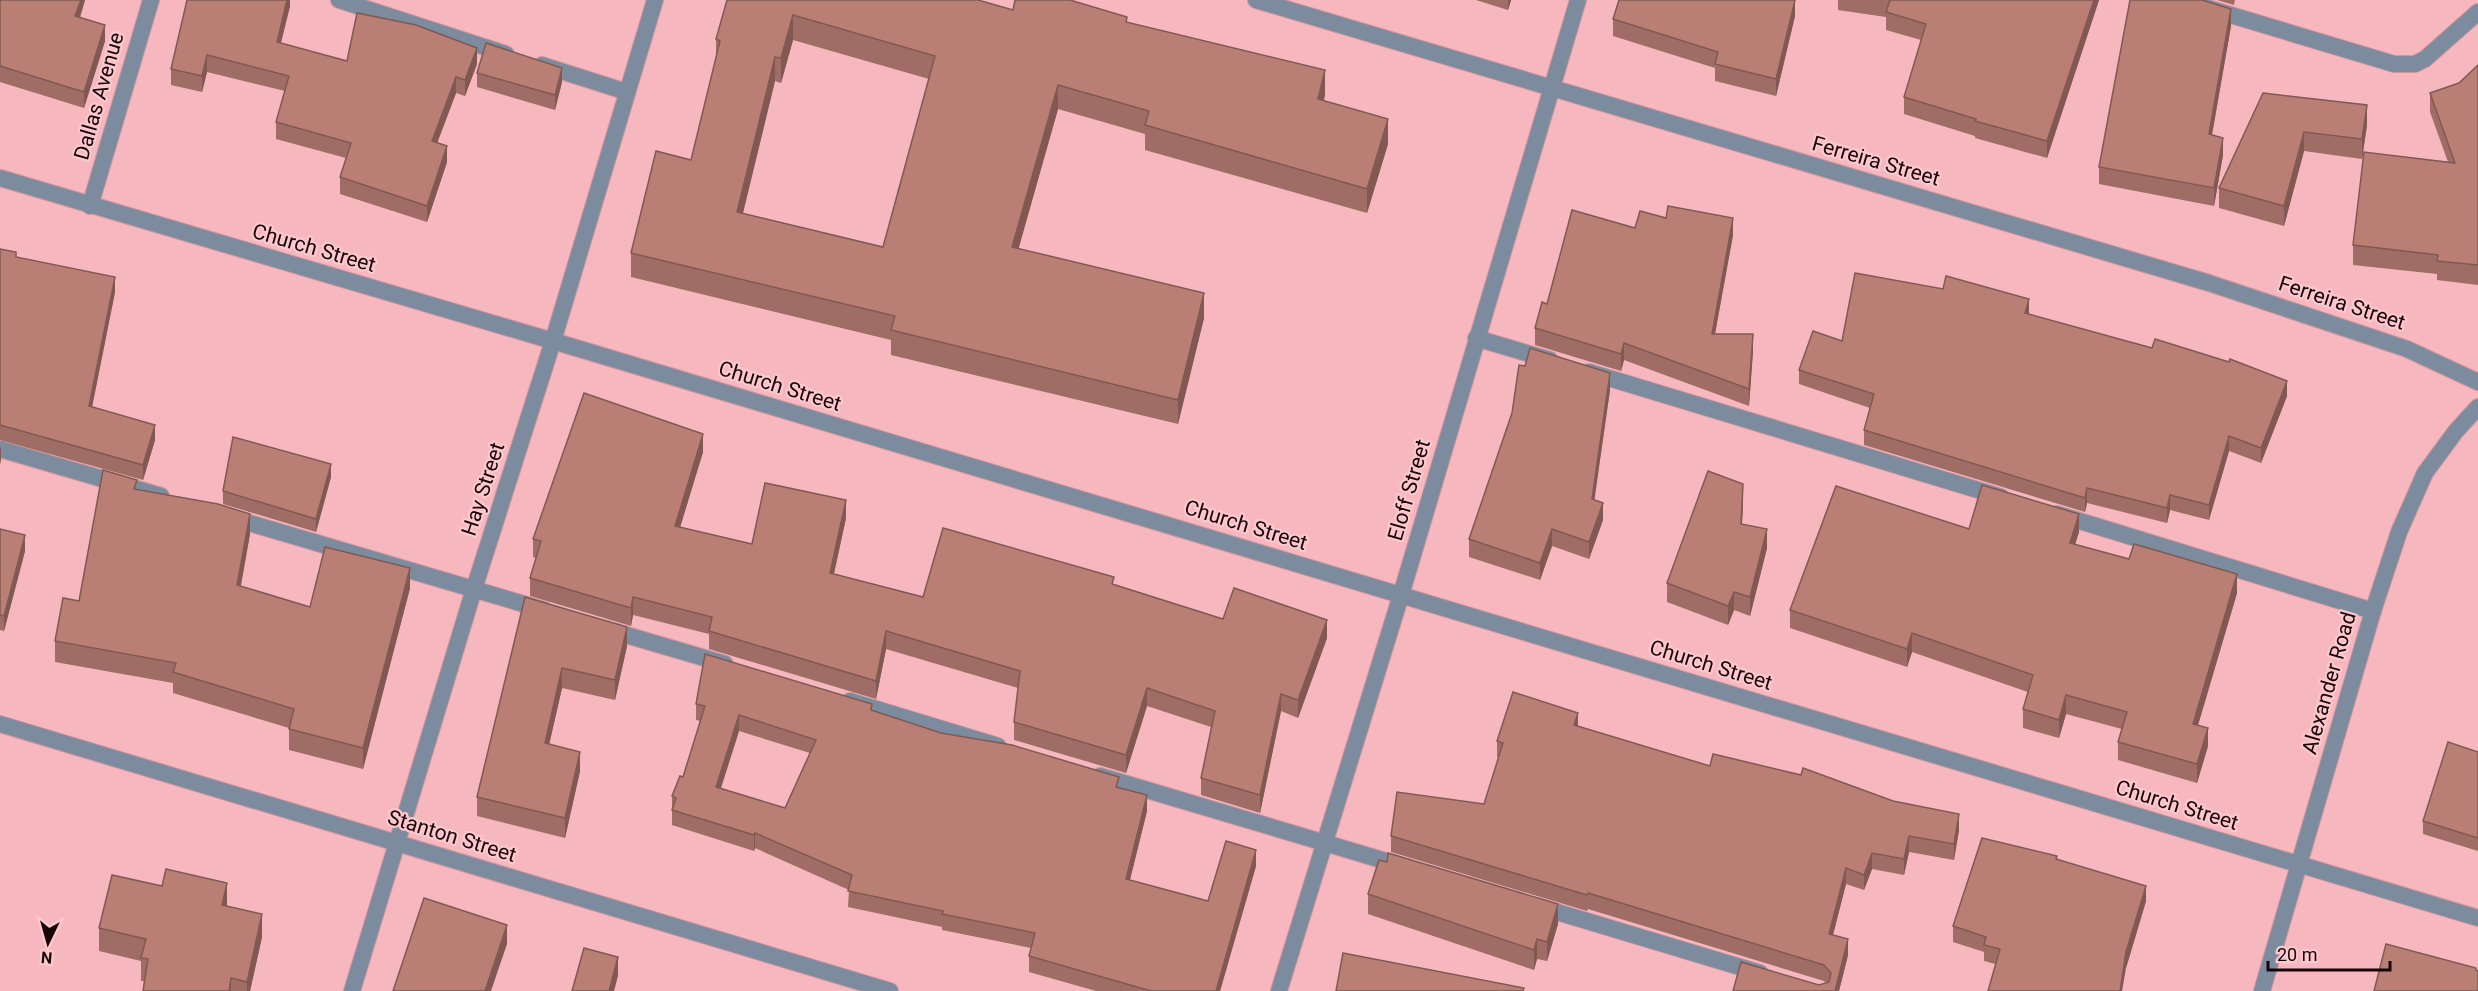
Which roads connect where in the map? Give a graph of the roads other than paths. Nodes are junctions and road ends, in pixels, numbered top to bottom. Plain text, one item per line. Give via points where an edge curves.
1 (151, 0) edge
2 (339, 0) edge
3 (655, 0) edge
4 (1256, 0) edge
5 (1578, 0) edge
6 (2181, 0) edge
7 (2478, 12) edge
8 (1552, 88) junction
9 (627, 92) junction
10 (0, 178) edge
11 (90, 206) junction
12 (1476, 338) junction
13 (553, 341) junction
14 (2478, 382) edge
15 (2478, 407) edge
16 (0, 449) edge
17 (181, 502) edge
18 (2021, 504) edge
19 (2044, 510) edge
20 (214, 512) edge
21 (474, 589) junction
22 (1401, 595) junction
23 (2373, 610) junction
24 (555, 613) edge
25 (589, 624) edge
26 (739, 668) edge
27 (831, 696) edge
28 (0, 724) edge
29 (1014, 751) edge
30 (1083, 771) edge
31 (397, 843) junction
32 (1325, 843) junction
33 (2300, 866) junction
34 (1426, 873) edge
35 (1516, 900) edge
36 (2478, 918) edge
37 (1776, 978) edge
38 (352, 991) edge
39 (890, 991) edge
40 (1279, 991) edge
41 (2262, 991) edge

1 - 11 street, Dallas Avenue
2 - 9 street
3 - 9 street, Hay Street
4 - 8 street, Ferreira Street
5 - 8 street, Eloff Street
6 - 7 street via 2400,64 2425,59
8 - 12 street, Eloff Street
8 - 14 street, Ferreira Street via 2209,283 2407,349
9 - 13 street, Hay Street
10 - 11 street, Church Street
11 - 13 street, Church Street
12 - 18 street
12 - 22 street, Eloff Street
13 - 21 street, Hay Street
13 - 22 street, Church Street
15 - 23 street, Alexander Road via 2426,473 2399,532
16 - 17 street
19 - 23 street
20 - 21 street
21 - 24 street
21 - 31 street, Hay Street
22 - 32 street, Eloff Street
22 - 33 street, Church Street
23 - 33 street, Alexander Road
25 - 26 street
27 - 29 street
28 - 31 street, Stanton Street
30 - 32 street
31 - 38 street, Hay Street
31 - 39 street, Stanton Street
32 - 34 street
32 - 40 street, Eloff Street
33 - 36 street, Church Street
33 - 41 street, Alexander Road
35 - 37 street

